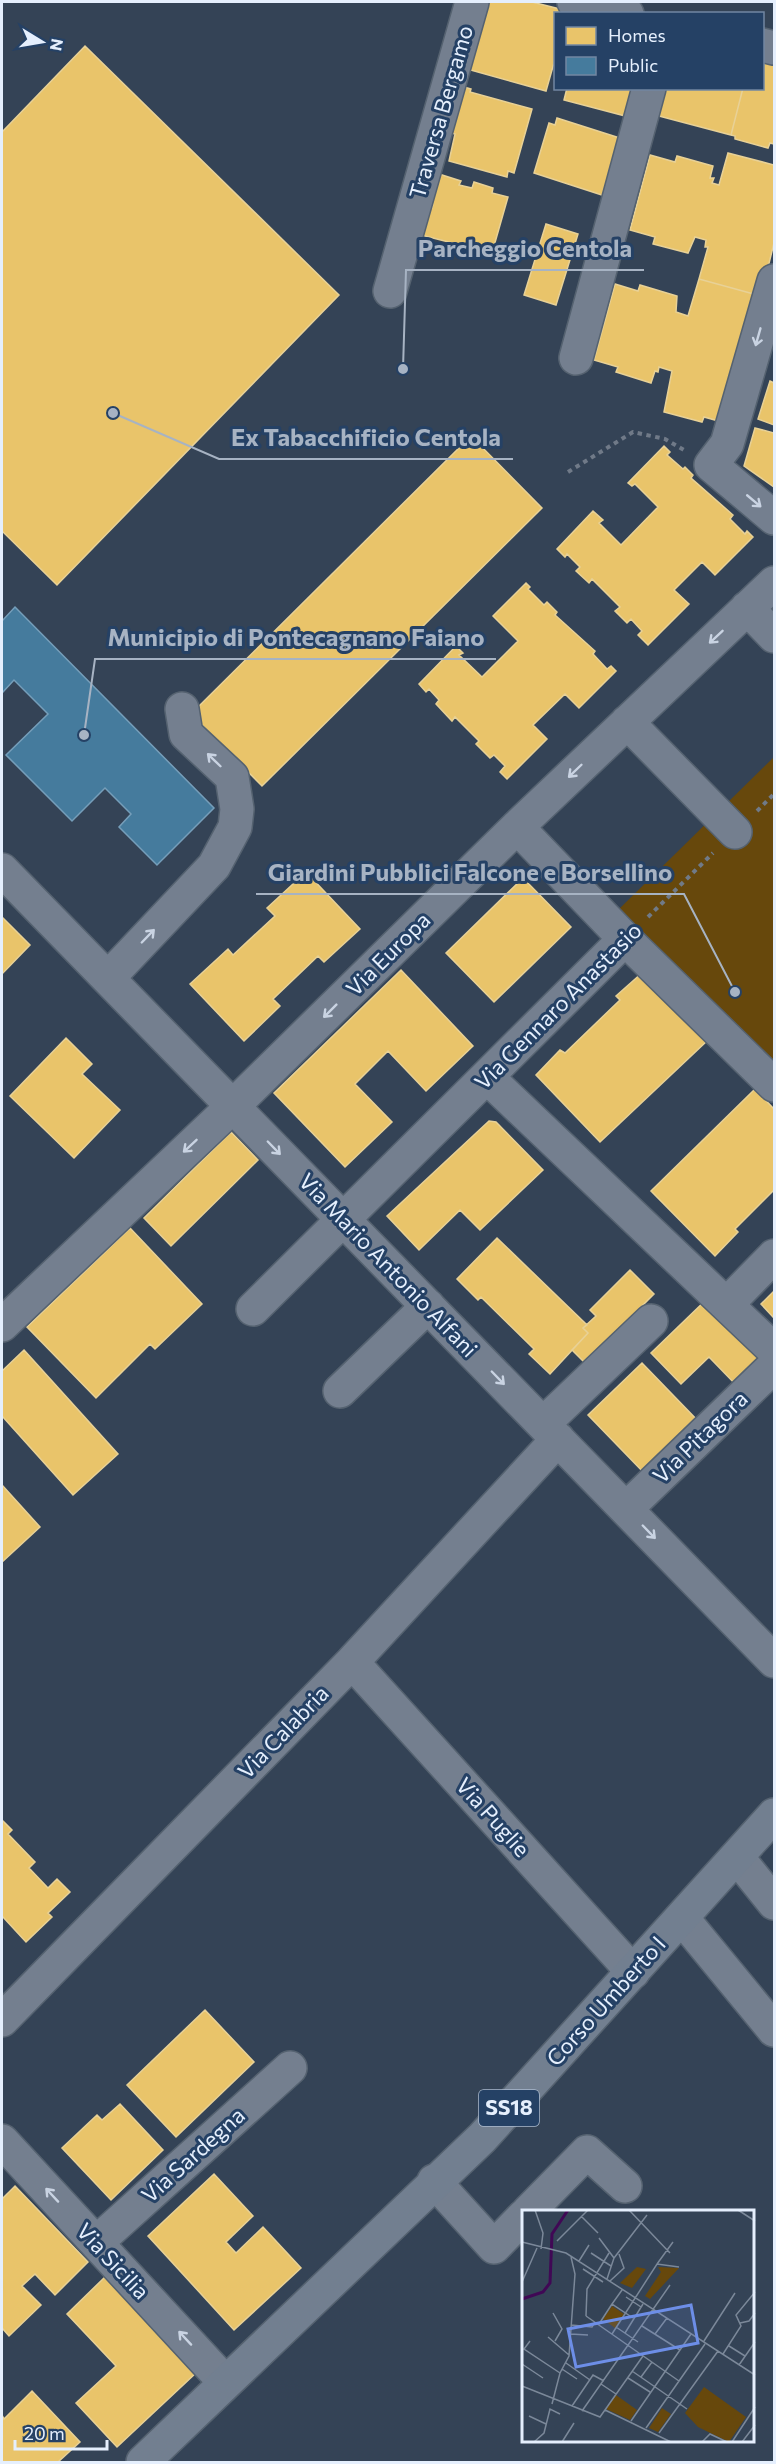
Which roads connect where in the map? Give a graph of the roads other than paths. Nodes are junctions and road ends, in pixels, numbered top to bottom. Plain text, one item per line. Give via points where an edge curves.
1 (472, 2) edge
2 (574, 2) edge
3 (618, 12) edge
4 (648, 90) edge
5 (774, 280) edge
6 (390, 291) dead end
7 (576, 358) dead end
8 (774, 518) edge
9 (774, 583) edge
10 (747, 608) junction
11 (774, 636) edge
12 (182, 709) dead end
13 (627, 722) junction
14 (517, 827) junction
15 (735, 832) road end
16 (2, 870) edge
17 (626, 939) junction
18 (108, 978) junction
19 (487, 1077) junction
20 (774, 1085) edge
21 (233, 1106) junction
22 (344, 1220) junction
23 (774, 1256) edge
24 (728, 1303) junction
25 (428, 1306) junction
26 (253, 1309) dead end
27 (651, 1321) dead end
28 (2, 1325) edge
29 (774, 1350) edge
30 (774, 1366) edge
31 (340, 1391) dead end
32 (550, 1431) junction
33 (626, 1509) junction
34 (774, 1661) edge
35 (352, 1662) junction
36 (774, 1815) edge
37 (736, 1857) junction
38 (774, 1903) edge
39 (682, 1918) junction
40 (633, 1972) junction
41 (2, 2020) edge
42 (774, 2030) edge
43 (290, 2068) dead end
44 (2, 2141) edge
45 (434, 2181) junction
46 (625, 2186) dead end
47 (530, 2210) edge
48 (522, 2218) edge
49 (97, 2242) junction
50 (224, 2381) junction
51 (155, 2459) edge

1 - 6 street, Traversa Bergamo
2 - 3 street
4 - 7 street
5 -> 8 street via 727,444 711,465
9 - 10 street, Via Europa
10 - 11 street
10 -> 13 street, Via Europa
18 -> 12 street via 214,866 236,827 232,777 186,734
13 -> 14 street, Via Europa
13 - 15 street
14 - 17 street
14 -> 21 street, Via Europa
16 - 18 street, Via Mario Antonio Alfani
17 - 19 street, Via Gennaro Anastasio
17 - 20 street
18 - 21 street, Via Mario Antonio Alfani
19 - 22 street, Via Gennaro Anastasio
19 - 24 street
21 -> 22 street, Via Mario Antonio Alfani
21 -> 28 street, Via Europa
22 - 25 street, Via Mario Antonio Alfani
22 - 26 street, Via Gennaro Anastasio
23 - 24 street
24 - 29 street
25 - 31 street
25 -> 32 street, Via Mario Antonio Alfani
27 - 32 street, Via Calabria
30 - 33 street, Via Pitagora
32 - 33 street, Via Mario Antonio Alfani
32 - 35 street, Via Calabria
33 -> 34 street, Via Mario Antonio Alfani
35 - 40 street, Via Puglie
35 - 41 street, Via Calabria
36 - 37 main road, Corso Umberto I / SS18
37 - 38 street
37 - 39 main road, Corso Umberto I / SS18
39 - 40 main road, Corso Umberto I / SS18
39 - 42 street
40 - 45 main road, Corso Umberto I / SS18 via 482,2138
43 - 49 street, Via Sardegna
49 -> 44 street, Via Sicilia
45 - 48 street via 494,2247
45 - 50 main road, Corso Umberto I / SS18
46 - 47 street via 587,2152
50 -> 49 street, Via Sicilia
50 - 51 main road, SS18

